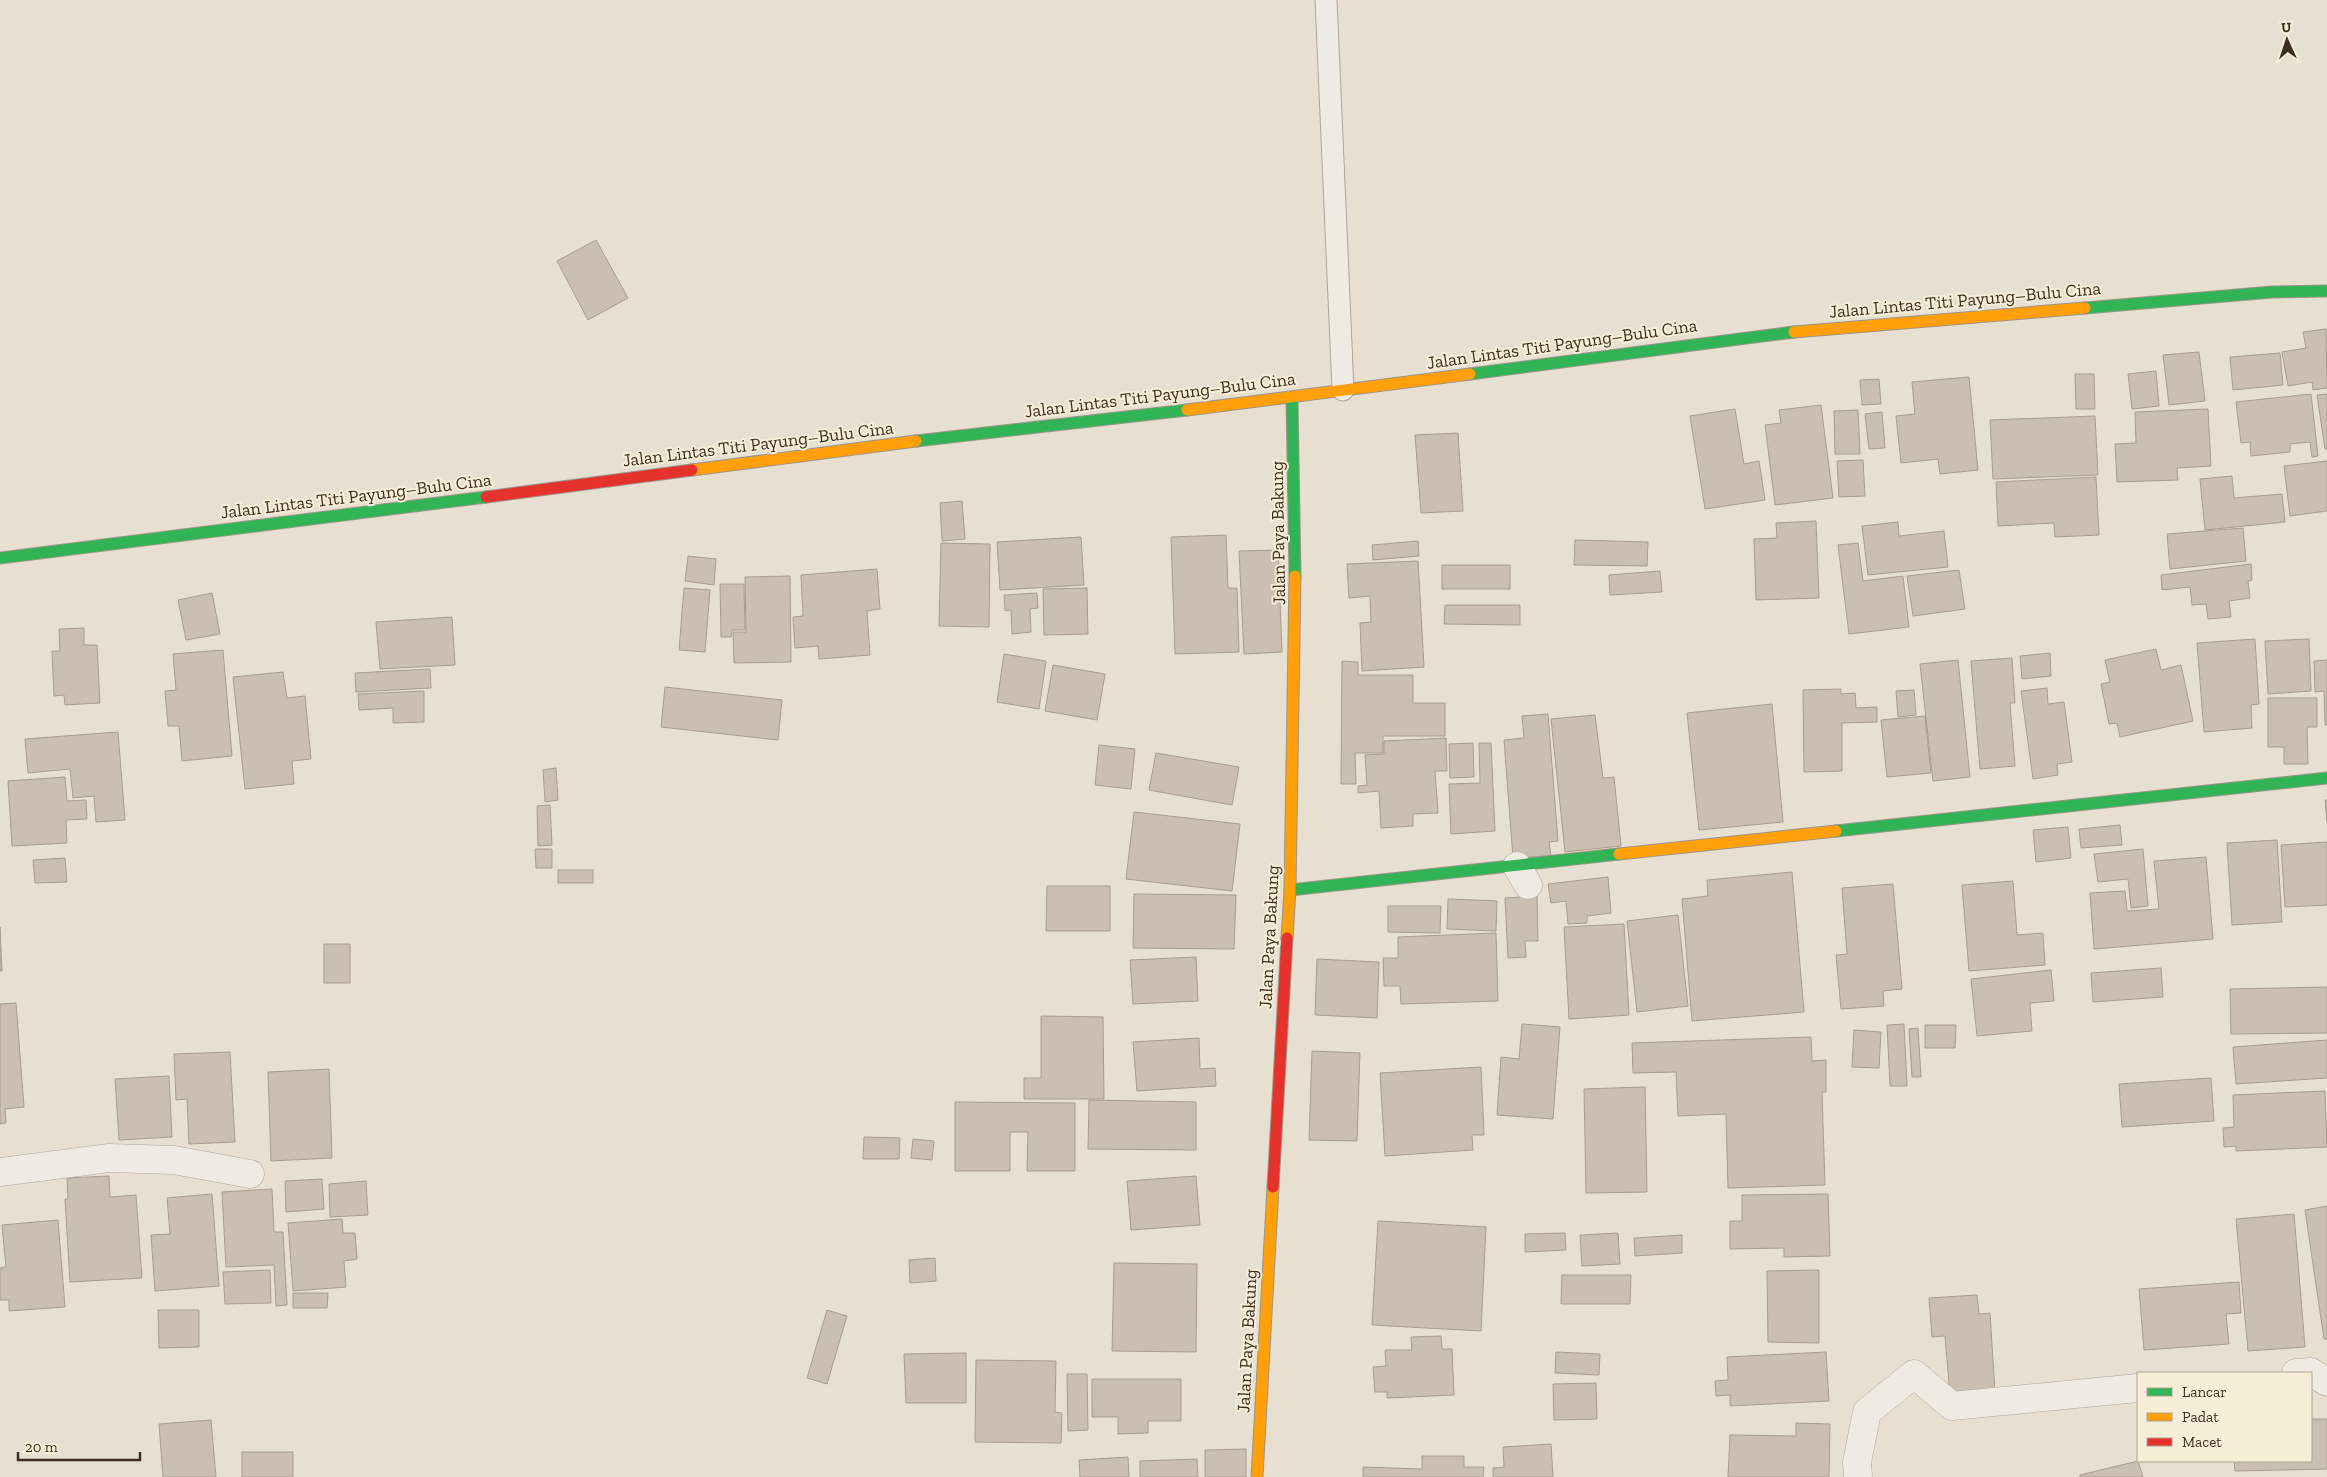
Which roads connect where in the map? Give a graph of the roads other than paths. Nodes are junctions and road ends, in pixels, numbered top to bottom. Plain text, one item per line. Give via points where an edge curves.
1 (1326, 0) edge
2 (2327, 290) edge
3 (1343, 390) junction
4 (1292, 398) junction
5 (0, 558) edge
6 (2327, 778) edge
7 (1290, 890) junction
8 (0, 1172) edge
9 (250, 1174) dead end
10 (2312, 1373) edge
11 (2327, 1382) edge
12 (2137, 1388) edge
13 (1257, 1477) edge
14 (1858, 1477) edge

1 - 3 lane
2 - 3 main road, Jalan Lintas Titi Payung–Bulu Cina via 1778,333
3 - 4 main road, Jalan Lintas Titi Payung–Bulu Cina
4 - 5 main road, Jalan Lintas Titi Payung–Bulu Cina via 834,451
4 - 7 main road, Jalan Paya Bakung via 1296,615
6 - 7 main road via 1522,875
7 - 13 main road, Jalan Paya Bakung
8 - 9 street via 109,1158 174,1160
10 - 11 street
12 - 14 street via 1952,1406 1914,1374 1867,1412

